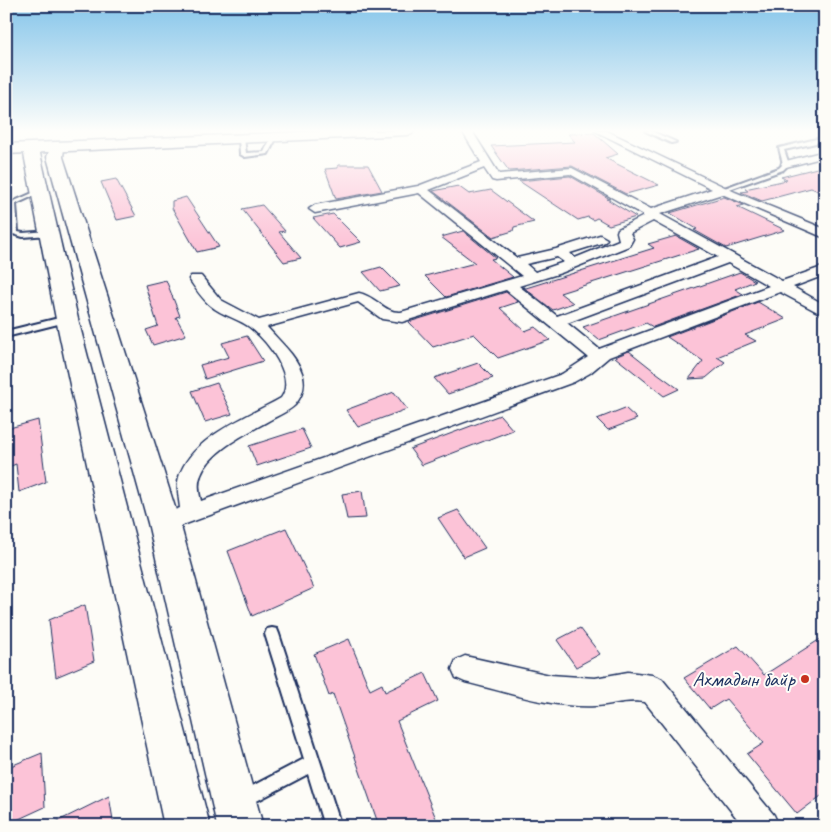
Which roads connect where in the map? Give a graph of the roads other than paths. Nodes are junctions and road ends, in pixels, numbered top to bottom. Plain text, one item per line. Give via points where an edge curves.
1 (35, 170) edge
2 (58, 170) edge
3 (470, 170) edge
4 (491, 170) edge
5 (680, 170) edge
6 (779, 170) edge
7 (421, 189) junction
8 (722, 190) junction
9 (39, 192) junction
10 (316, 209) dead end
11 (649, 214) junction
12 (623, 232) junction
13 (48, 233) junction
14 (825, 234) edge
15 (560, 252) junction
16 (728, 258) junction
17 (573, 262) junction
18 (514, 263) junction
19 (825, 270) edge
20 (533, 278) junction
21 (196, 279) dead end
22 (509, 285) junction
23 (781, 288) junction
24 (825, 312) edge
25 (67, 319) junction
26 (555, 322) junction
27 (257, 326) junction
28 (6, 334) edge
29 (598, 356) junction
30 (96, 360) junction
31 (178, 518) junction
32 (272, 634) dead end
33 (464, 669) dead end
34 (313, 763) junction
35 (238, 815) edge
36 (187, 826) edge
37 (332, 826) edge
38 (763, 826) edge

1 - 9 main road
2 - 30 main road
3 - 7 street
4 - 11 street via 496,178 572,172
5 - 8 street
6 - 8 lane
7 - 10 street
7 - 18 street
8 - 11 street
8 - 14 street
9 - 13 main road
9 - 13 lane via 13,203 15,233
11 - 12 street via 648,219
11 - 16 street
12 - 15 street
12 - 17 street via 624,243
13 - 25 main road
15 - 17 street
15 - 18 street
16 - 23 street
16 - 26 street
17 - 20 street
18 - 20 street
19 - 23 street
20 - 22 street
21 - 27 street via 216,303
22 - 26 street
22 - 27 street via 402,316 386,316 359,297
23 - 24 street
23 - 29 street
25 - 28 lane
25 - 30 main road
26 - 29 street
27 - 31 street via 284,356 293,372 293,394 271,412 216,442 199,459 190,475
29 - 31 street via 568,378
30 - 31 main road
30 - 36 main road
31 - 35 main road
32 - 34 lane
33 - 38 street via 550,689 595,692 628,686 652,689
34 - 35 lane
34 - 37 lane

